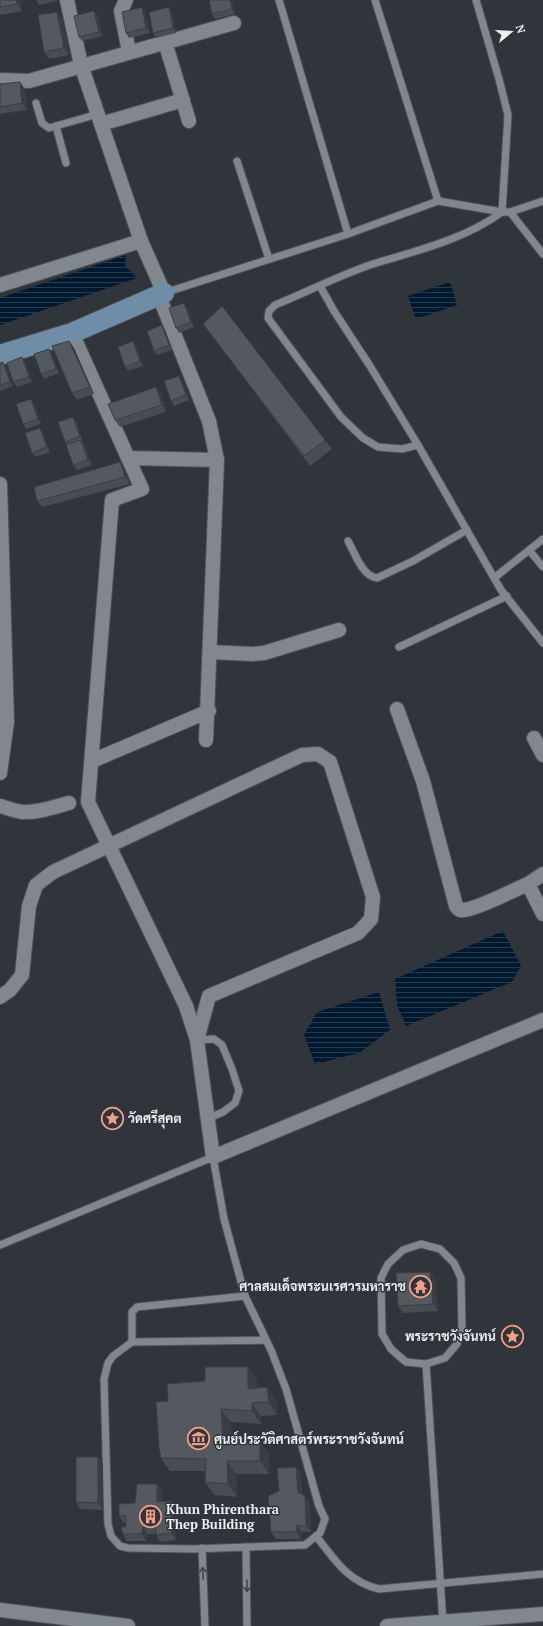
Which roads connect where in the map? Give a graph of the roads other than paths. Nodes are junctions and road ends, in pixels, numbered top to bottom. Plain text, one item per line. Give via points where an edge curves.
1 (67, 0) edge
2 (126, 0) edge
3 (279, 0) edge
4 (375, 0) edge
5 (476, 0) edge
6 (234, 23) dead end
7 (166, 42) junction
8 (129, 52) junction
9 (81, 65) junction
10 (0, 80) edge
11 (184, 100) junction
12 (36, 103) dead end
13 (100, 119) junction
14 (189, 121) dead end
15 (56, 126) junction
16 (237, 161) dead end
17 (66, 163) dead end
18 (543, 201) edge
19 (438, 202) junction
20 (502, 212) junction
21 (510, 212) junction
22 (348, 234) junction
23 (142, 241) junction
24 (543, 254) edge
25 (269, 259) junction
26 (0, 285) edge
27 (320, 286) junction
28 (161, 294) junction
29 (72, 333) junction
30 (0, 355) edge
31 (418, 445) junction
32 (128, 458) junction
33 (216, 460) junction
34 (0, 484) edge
35 (467, 530) junction
36 (543, 538) edge
37 (348, 542) dead end
38 (528, 550) junction
39 (543, 567) edge
40 (494, 578) junction
41 (507, 596) junction
42 (340, 630) dead end
43 (543, 643) edge
44 (399, 647) dead end
45 (210, 652) junction
46 (397, 709) dead end
47 (208, 711) junction
48 (534, 738) dead end
49 (2, 739) edge
50 (206, 740) dead end
51 (543, 756) edge
52 (92, 761) junction
53 (0, 773) edge
54 (69, 804) dead end
55 (0, 806) edge
56 (110, 846) junction
57 (543, 874) edge
58 (528, 884) junction
59 (543, 914) edge
60 (0, 997) edge
61 (543, 1020) edge
62 (197, 1040) junction
63 (207, 1119) junction
64 (213, 1157) junction
65 (0, 1245) edge
66 (245, 1296) junction
67 (266, 1340) junction
68 (132, 1342) junction
69 (426, 1364) junction
70 (316, 1536) junction
71 (246, 1547) junction
72 (202, 1548) junction
73 (543, 1574) edge
74 (440, 1584) junction
75 (0, 1610) edge
76 (543, 1614) edge
77 (443, 1623) junction
78 (128, 1626) edge
79 (205, 1626) edge
80 (247, 1626) edge
81 (387, 1626) edge

1 - 9 street
2 - 8 street via 121,11
3 - 22 lane
4 - 19 lane
5 - 20 lane via 508,115
6 - 7 street
7 - 8 street
7 - 11 street
8 - 9 street
9 - 10 street via 29,80
9 - 13 street
11 - 13 street
11 - 14 street
12 - 15 lane via 44,126
13 - 15 lane
13 - 23 street
15 - 17 lane
16 - 25 lane
18 - 21 lane
19 - 20 lane
19 - 22 lane
20 - 21 lane
20 - 27 lane via 490,221 428,248 369,266
21 - 24 lane
22 - 25 lane
23 - 26 street
23 - 28 street
25 - 28 lane
27 - 31 lane
27 - 31 lane via 275,305 269,311 268,318 272,325 341,417 363,438 378,447 402,449
28 - 29 street
28 - 33 street via 209,422
29 - 30 street
29 - 32 street
31 - 35 lane
32 - 33 street
32 - 52 street via 142,490 112,500
33 - 45 street
34 - 49 street via 7,722
35 - 37 lane via 377,578 371,577 365,571
35 - 40 lane
36 - 38 lane
38 - 39 lane
38 - 40 lane
40 - 41 lane
41 - 43 lane
41 - 44 lane
42 - 45 street via 264,653
45 - 47 street
46 - 58 street via 423,781 456,906 464,910
47 - 50 street
47 - 52 street
48 - 51 street
49 - 53 street
52 - 56 street via 88,802
54 - 55 street via 30,812
56 - 60 street via 52,872 36,885 29,906 22,975 10,990
56 - 62 street via 186,1006
56 - 62 street via 302,755 318,754 330,762 373,897 371,919 358,933 209,996
57 - 58 street
58 - 59 street
61 - 64 street
62 - 63 street
62 - 63 lane via 214,1039 222,1045 239,1091 235,1103
63 - 64 street
64 - 65 lane
64 - 66 lane via 224,1219
66 - 67 lane
66 - 68 lane via 137,1307 132,1312
67 - 68 lane
67 - 70 lane via 286,1389 319,1506 325,1519 320,1533
68 - 72 lane via 113,1356 108,1363 104,1379 109,1530 116,1543 128,1548
69 - 69 lane via 406,1362 391,1350 382,1334 381,1278 388,1264 403,1250 421,1244 440,1249 454,1263 461,1278 462,1329 457,1344 445,1358
69 - 74 lane
70 - 71 lane via 305,1545
70 - 74 lane via 349,1575 369,1587 379,1589
71 - 72 lane
71 -> 80 lane
79 -> 72 lane
73 - 74 lane
74 - 77 lane
75 - 78 street
76 - 77 street
77 - 81 street

